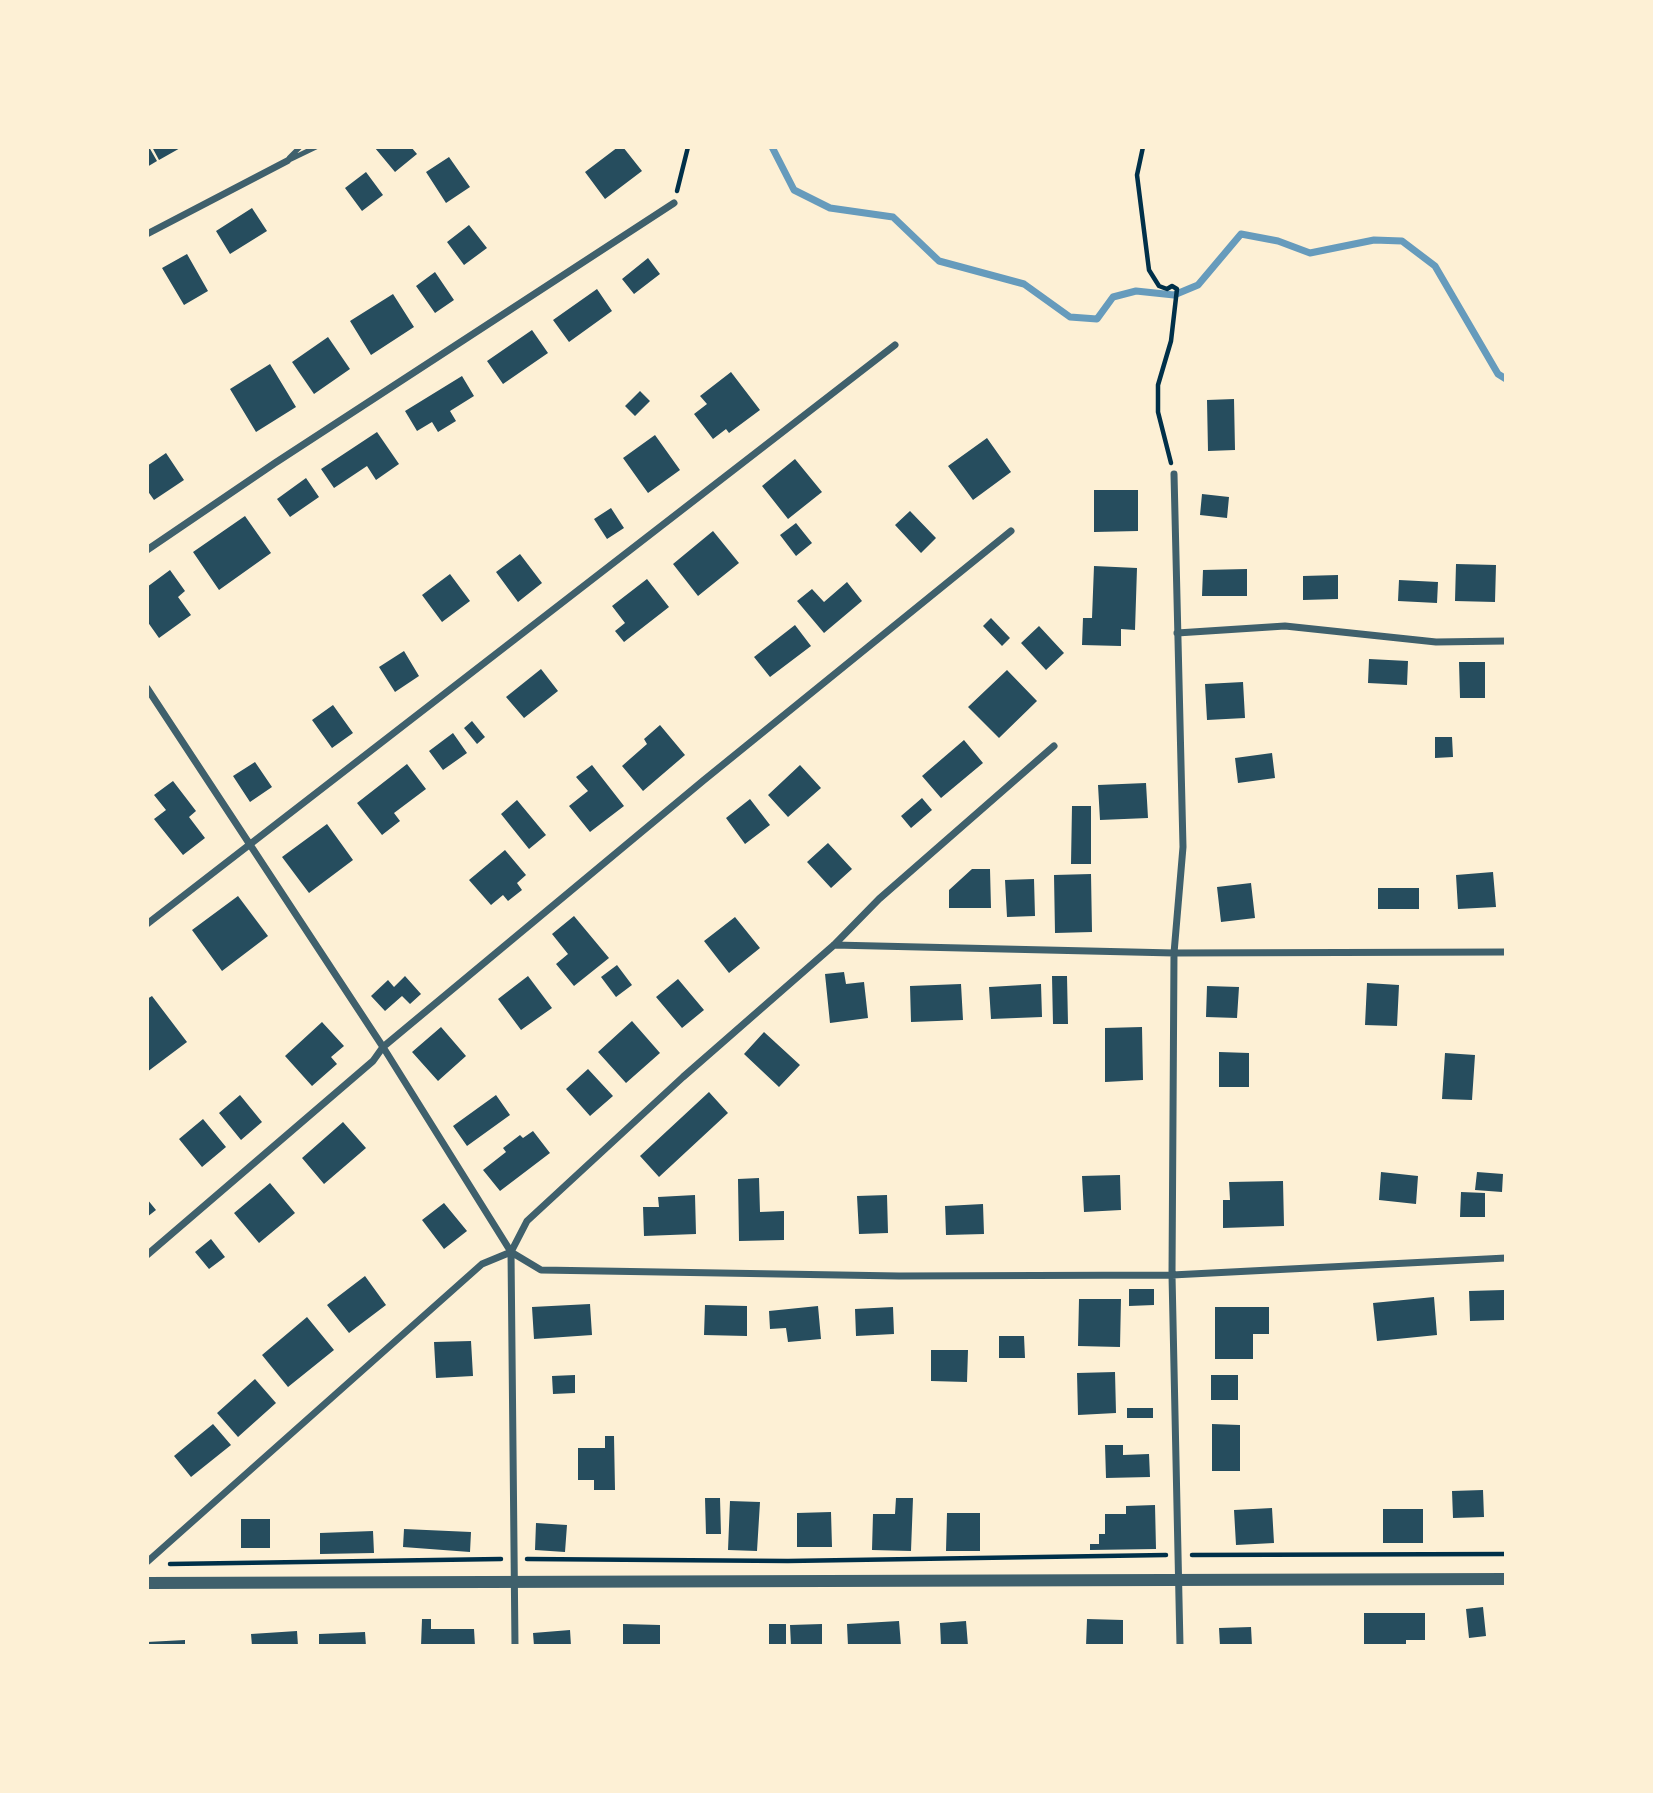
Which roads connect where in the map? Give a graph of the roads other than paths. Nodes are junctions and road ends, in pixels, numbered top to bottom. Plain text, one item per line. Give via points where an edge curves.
1 (300, 147) edge
2 (316, 147) edge
3 (287, 161) junction
4 (674, 202) road end
5 (147, 234) edge
6 (895, 345) dead end
7 (1174, 474) road end
8 (1011, 531) dead end
9 (147, 550) edge
10 (1177, 633) junction
11 (1506, 641) edge
12 (147, 688) edge
13 (1054, 746) dead end
14 (251, 845) junction
15 (147, 924) edge
16 (834, 945) junction
17 (1506, 952) edge
18 (1174, 953) junction
19 (383, 1047) junction
20 (511, 1252) junction
21 (147, 1255) edge
22 (1506, 1258) edge
23 (1172, 1275) junction
24 (147, 1562) edge
25 (1506, 1579) edge
26 (1180, 1581) junction
27 (147, 1583) edge
28 (515, 1583) junction
29 (515, 1646) edge
30 (1180, 1646) edge

1 - 3 lane
2 - 3 lane
3 - 5 street
4 - 9 street
6 - 14 street
7 - 10 street
8 - 19 street
10 - 11 street via 1286,626 1436,642
10 - 18 street via 1183,848
12 - 14 street
13 - 16 street via 879,899
14 - 15 street
14 - 19 street
16 - 18 street
16 - 20 street via 527,1221
17 - 18 street
18 - 23 street
19 - 20 street
19 - 21 street via 373,1061
20 - 23 street via 541,1270
20 - 24 street via 482,1264
20 - 28 street
22 - 23 street
23 - 26 street
25 - 26 street
26 - 28 street
26 - 30 street
27 - 28 street
28 - 29 street

